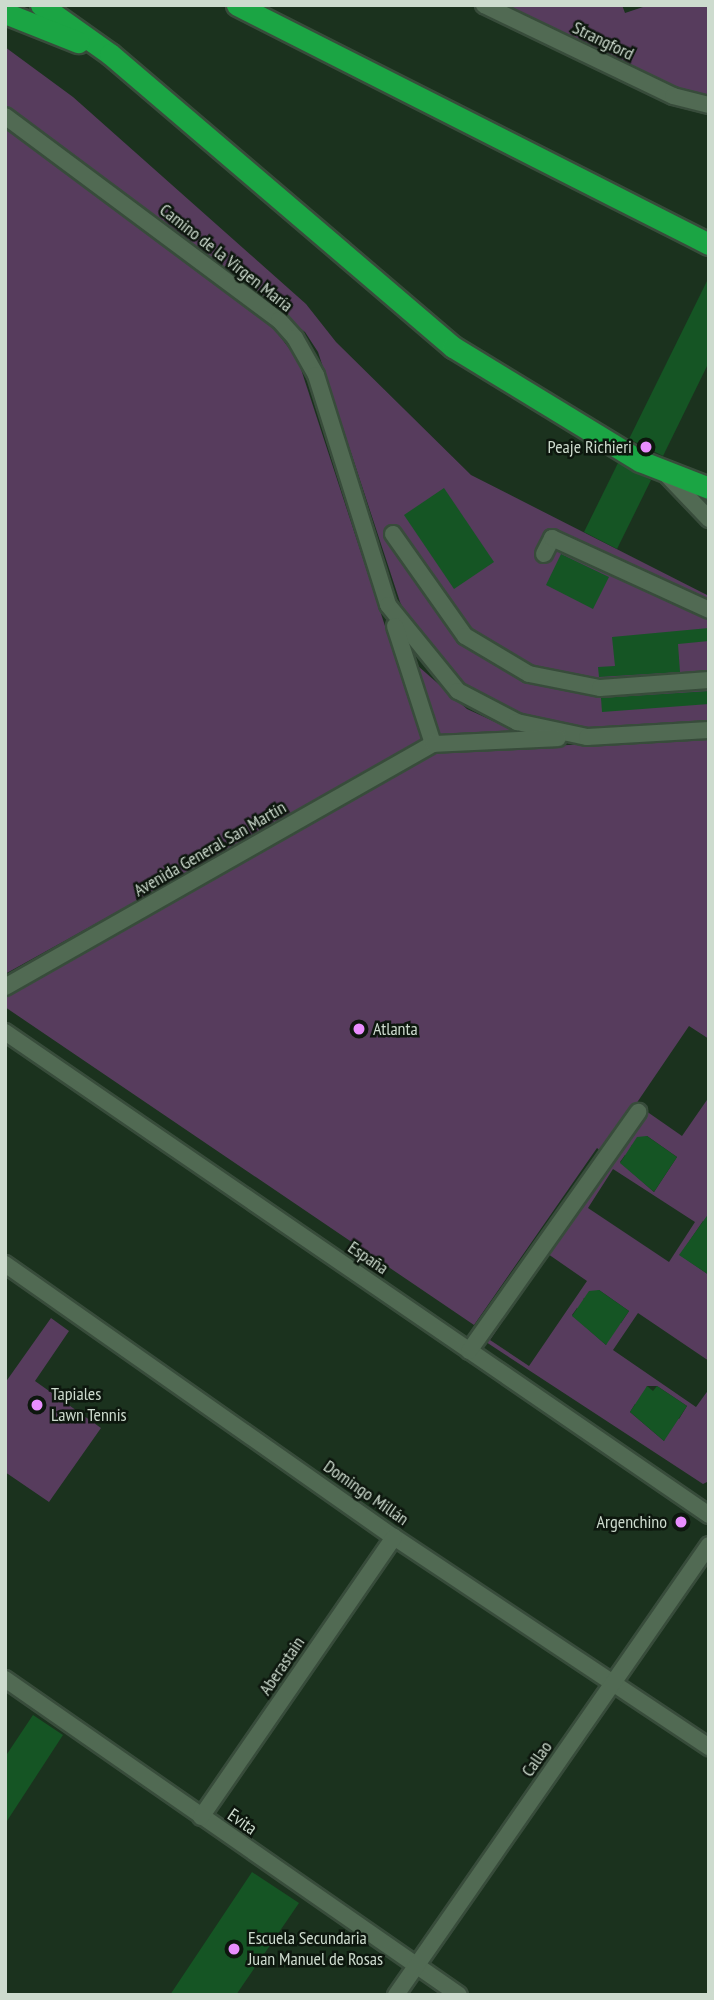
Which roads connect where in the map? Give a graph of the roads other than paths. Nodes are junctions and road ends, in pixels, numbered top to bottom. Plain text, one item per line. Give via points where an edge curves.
1 (41, 5) edge
2 (237, 5) edge
3 (484, 5) edge
4 (5, 13) edge
5 (110, 54) junction
6 (709, 105) edge
7 (5, 116) edge
8 (709, 244) edge
9 (663, 471) junction
10 (709, 488) edge
11 (709, 519) edge
12 (393, 534) dead end
13 (544, 554) dead end
14 (388, 605) junction
15 (709, 610) edge
16 (709, 680) edge
17 (709, 730) edge
18 (587, 737) junction
19 (433, 744) junction
20 (5, 987) edge
21 (5, 1032) edge
22 (638, 1112) dead end
23 (5, 1264) edge
24 (469, 1351) junction
25 (709, 1515) edge
26 (394, 1537) junction
27 (709, 1545) edge
28 (5, 1679) edge
29 (615, 1682) junction
30 (709, 1747) edge
31 (201, 1817) junction
32 (416, 1966) junction
33 (396, 1995) edge
34 (459, 1995) edge

1 - 5 highway
2 - 8 highway
3 - 6 street, Strangford via 673,96
4 - 5 highway
5 - 9 highway via 453,347
7 - 14 street, Camino de la Virgen María via 295,338 316,375
9 - 10 highway
9 - 11 street
12 - 16 street via 465,636 529,674 600,688
13 - 15 street via 552,538
14 - 18 street, Camino de la Virgen María via 458,691 517,722
14 - 19 street, Camino de la Virgen María
17 - 18 street, Camino de la Virgen María
18 - 19 street, Camino de la Virgen María
19 - 20 street, Avenida General San Martín
21 - 24 street, España
22 - 24 street
23 - 26 street, Domingo Millán
24 - 25 street, España
26 - 29 street, Domingo Millán
26 - 31 street, Aberastain
27 - 29 street, Callao
28 - 31 street, Evita
29 - 30 street, Domingo Millán
29 - 32 street, Callao
31 - 32 street, Evita
32 - 33 street, Callao
32 - 34 street, Evita

